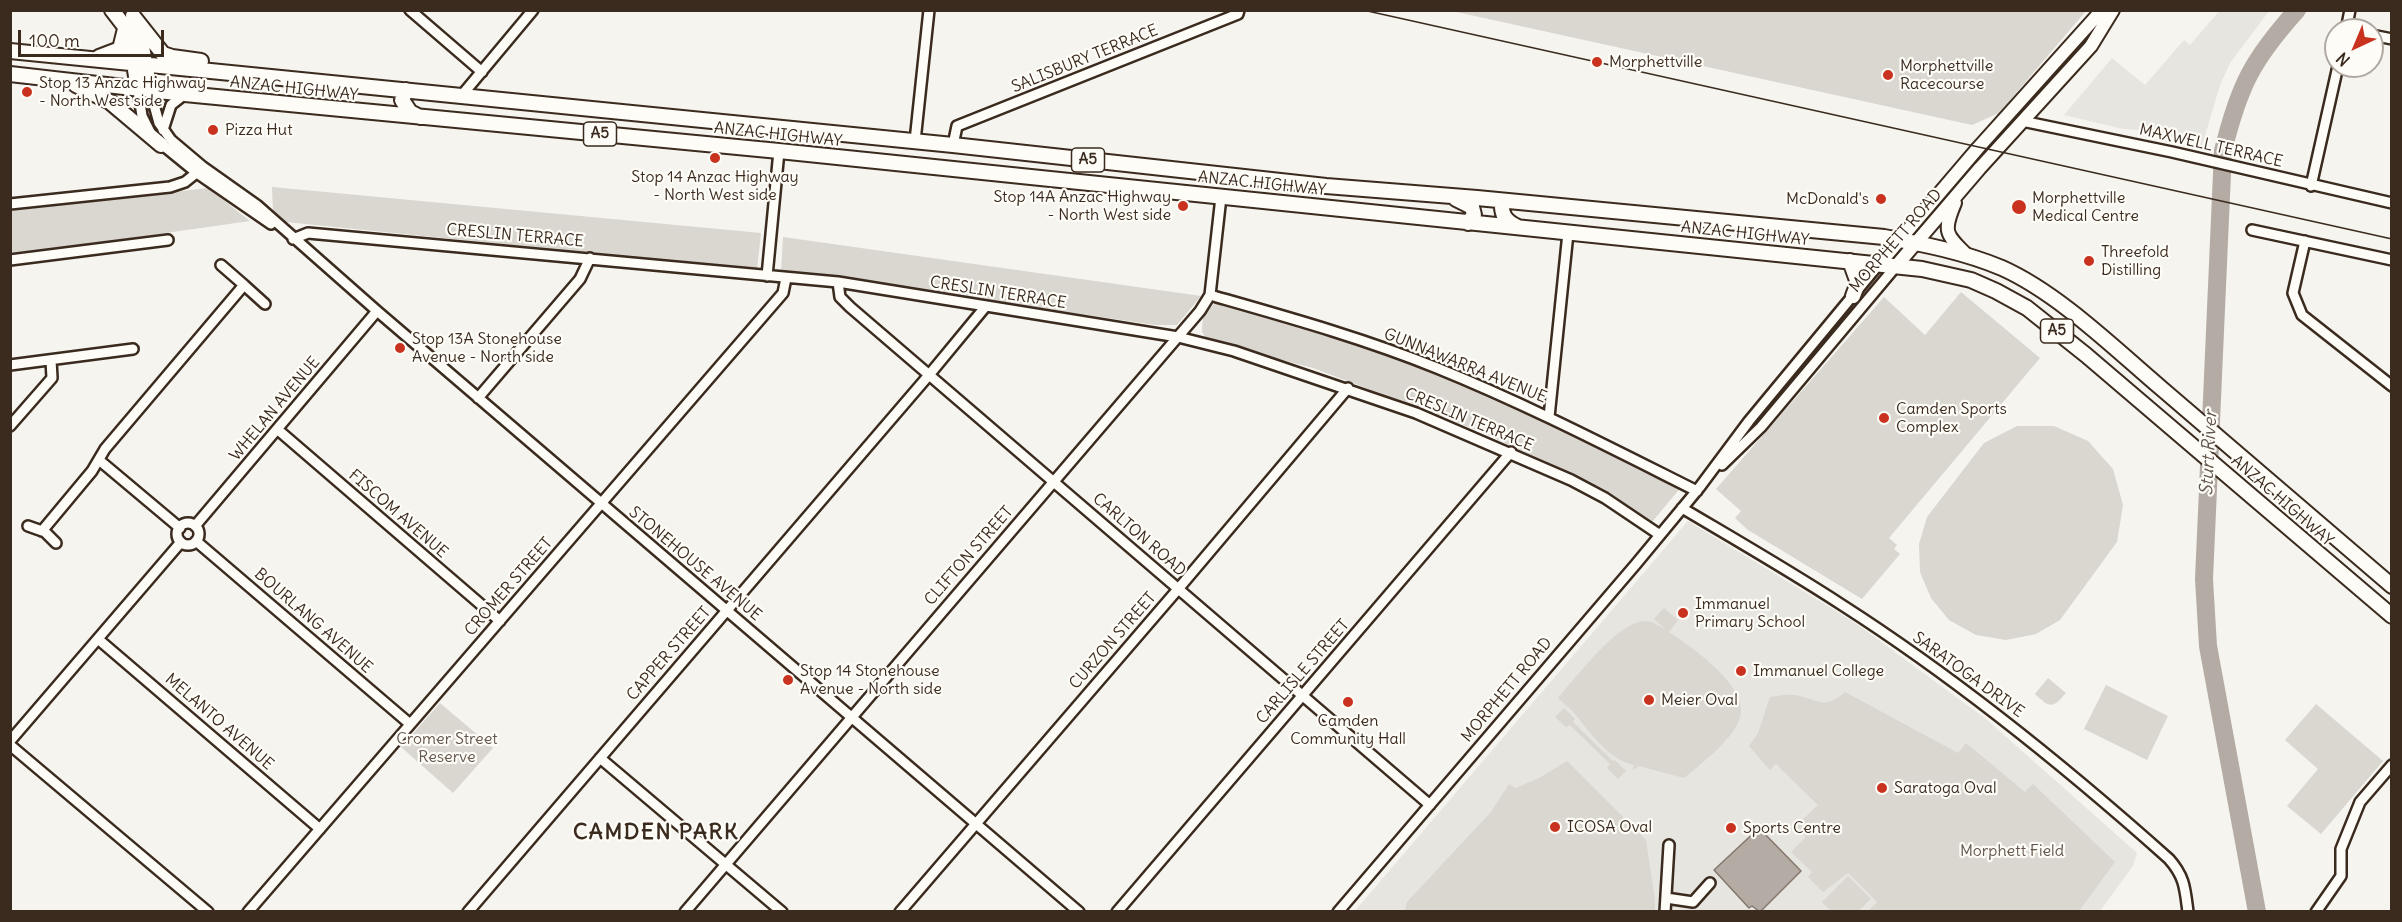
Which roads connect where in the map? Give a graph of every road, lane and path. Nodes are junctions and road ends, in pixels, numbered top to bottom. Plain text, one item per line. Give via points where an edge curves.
1 (112, 10) edge
2 (410, 10) edge
3 (533, 10) edge
4 (929, 10) edge
5 (1239, 10) edge
6 (2102, 10) edge
7 (2112, 10) edge
8 (129, 15) edge
9 (10, 51) edge
10 (93, 59) junction
11 (140, 64) junction
12 (482, 72) junction
13 (10, 74) edge
14 (259, 77) junction
15 (2335, 78) edge
16 (63, 80) junction
17 (388, 88) junction
18 (144, 89) junction
19 (406, 90) junction
20 (185, 94) junction
21 (462, 95) junction
22 (387, 114) junction
23 (422, 117) junction
24 (2022, 121) junction
25 (163, 130) junction
26 (835, 134) junction
27 (861, 136) junction
28 (915, 141) junction
29 (953, 144) junction
30 (161, 145) junction
31 (779, 151) junction
32 (841, 158) junction
33 (875, 161) junction
34 (1123, 164) junction
35 (1148, 167) junction
36 (200, 170) junction
37 (2311, 186) junction
38 (1131, 187) junction
39 (1168, 191) junction
40 (1961, 191) junction
41 (1449, 196) junction
42 (1221, 197) junction
43 (1502, 201) junction
44 (2391, 203) edge
45 (10, 204) edge
46 (1468, 223) junction
47 (1520, 228) junction
48 (2252, 230) dead end
49 (1568, 233) junction
50 (293, 239) junction
51 (168, 240) dead end
52 (1899, 240) junction
53 (2305, 241) junction
54 (1916, 243) junction
55 (1966, 255) junction
56 (590, 258) junction
57 (10, 260) edge
58 (2391, 260) edge
59 (1850, 261) junction
60 (1879, 264) junction
61 (221, 265) dead end
62 (1897, 265) junction
63 (767, 276) junction
64 (786, 278) junction
65 (838, 282) junction
66 (244, 285) junction
67 (1210, 296) junction
68 (1853, 296) junction
69 (265, 303) dead end
70 (986, 306) junction
71 (377, 311) junction
72 (1178, 337) junction
73 (2100, 337) junction
74 (134, 349) dead end
75 (2086, 355) junction
76 (51, 360) junction
77 (10, 365) edge
78 (929, 375) junction
79 (2391, 386) edge
80 (1348, 388) junction
81 (478, 398) junction
82 (1550, 417) junction
83 (10, 426) edge
84 (277, 429) junction
85 (1511, 452) junction
86 (99, 460) junction
87 (1053, 481) junction
88 (1698, 490) junction
89 (602, 504) junction
90 (1682, 508) junction
91 (28, 526) dead end
92 (195, 526) junction
93 (180, 528) junction
94 (42, 531) junction
95 (1660, 535) junction
96 (196, 541) junction
97 (181, 542) junction
98 (56, 543) dead end
99 (2371, 568) junction
100 (2390, 583) edge
101 (1179, 588) junction
102 (2366, 594) junction
103 (2391, 605) edge
104 (726, 611) junction
105 (2391, 616) edge
106 (500, 621) junction
107 (98, 639) junction
108 (1302, 696) junction
109 (852, 717) junction
110 (410, 724) junction
111 (10, 743) edge
112 (600, 758) junction
113 (2391, 765) edge
114 (1430, 806) junction
115 (976, 824) junction
116 (320, 829) junction
117 (1669, 845) dead end
118 (726, 864) junction
119 (1710, 883) dead end
120 (1666, 898) junction
121 (208, 912) edge
122 (248, 912) edge
123 (468, 912) edge
124 (685, 912) edge
125 (782, 912) edge
126 (900, 912) edge
127 (1079, 912) edge
128 (1117, 912) edge
129 (1338, 912) edge
130 (1665, 912) edge
131 (2188, 912) edge
132 (2316, 912) edge

1 - 8 highway
2 - 12 street
3 - 12 street
4 - 28 street
5 - 29 street, SALISBURY TERRACE via 1238,14 957,126
6 - 52 main road, MORPHETT ROAD
7 - 24 main road, MORPHETT ROAD via 2091,45
8 - 10 highway via 120,49
8 - 11 highway via 130,38
8 - 14 highway via 166,56 239,65
9 - 10 highway, ANZAC HIGHWAY / A5
10 - 11 highway, ANZAC HIGHWAY / A5
11 - 14 highway, ANZAC HIGHWAY / A5
11 - 18 highway
12 - 21 street
13 - 16 highway, ANZAC HIGHWAY / A5
14 - 17 highway, ANZAC HIGHWAY / A5
15 - 37 street
16 - 18 highway, ANZAC HIGHWAY / A5
16 - 30 highway via 110,102
17 - 19 highway, ANZAC HIGHWAY / A5
17 - 22 highway via 391,101
18 - 20 highway, ANZAC HIGHWAY / A5
18 - 25 street, STONEHOUSE AVENUE
18 - 30 street, STONEHOUSE AVENUE via 144,121
19 - 21 highway, ANZAC HIGHWAY / A5
19 - 23 highway via 402,100 410,112
20 - 22 highway, ANZAC HIGHWAY / A5
20 - 25 street via 171,105
21 - 26 highway, ANZAC HIGHWAY / A5
22 - 23 highway, ANZAC HIGHWAY / A5
23 - 31 highway, ANZAC HIGHWAY / A5
24 - 37 street, MAXWELL TERRACE
24 - 40 main road, MORPHETT ROAD
25 - 36 street, STONEHOUSE AVENUE
26 - 27 highway, ANZAC HIGHWAY / A5
26 - 32 highway via 843,144
27 - 28 highway, ANZAC HIGHWAY / A5
27 - 33 highway via 860,151
28 - 29 highway, ANZAC HIGHWAY / A5
29 - 34 highway, ANZAC HIGHWAY / A5
30 - 36 street, STONEHOUSE AVENUE
31 - 32 highway, ANZAC HIGHWAY / A5
31 - 63 street
32 - 33 highway, ANZAC HIGHWAY / A5
33 - 38 highway, ANZAC HIGHWAY / A5
34 - 35 highway, ANZAC HIGHWAY / A5
34 - 38 highway via 1132,170
35 - 39 highway via 1149,179
35 - 41 highway, ANZAC HIGHWAY / A5
36 - 45 street via 185,182 170,187
36 - 50 street, STONEHOUSE AVENUE via 258,206
37 - 44 street, MAXWELL TERRACE
38 - 39 highway, ANZAC HIGHWAY / A5
39 - 42 highway, ANZAC HIGHWAY / A5
40 - 54 main road, MORPHETT ROAD
40 - 55 main road via 1947,222 1947,232
41 - 43 highway, ANZAC HIGHWAY / A5
41 - 46 highway via 1472,207 1474,215
42 - 46 highway, ANZAC HIGHWAY / A5
42 - 67 street
43 - 47 highway via 1502,215
43 - 52 highway, ANZAC HIGHWAY / A5
46 - 47 highway, ANZAC HIGHWAY / A5
47 - 49 highway, ANZAC HIGHWAY / A5
48 - 53 street
49 - 59 highway, ANZAC HIGHWAY / A5
49 - 82 street
50 - 56 street, CRESLIN TERRACE via 308,233
50 - 71 street, STONEHOUSE AVENUE
51 - 57 street
52 - 54 highway, ANZAC HIGHWAY / A5
52 - 60 main road, MORPHETT ROAD
53 - 58 street
53 - 79 street via 2293,293 2302,315
54 - 55 highway, ANZAC HIGHWAY / A5
54 - 62 main road, MORPHETT ROAD
55 - 73 highway, ANZAC HIGHWAY / A5 via 2041,290
56 - 63 street, CRESLIN TERRACE
56 - 81 street via 580,279
59 - 60 highway, ANZAC HIGHWAY / A5
59 - 68 highway via 1858,284
60 - 62 highway, ANZAC HIGHWAY / A5
60 - 68 street, MORPHETT ROAD
61 - 66 street
62 - 75 highway, ANZAC HIGHWAY / A5 via 1971,280 1996,291 2027,308
62 - 88 street, MORPHETT ROAD via 1761,427
63 - 64 street, CRESLIN TERRACE
64 - 65 street, CRESLIN TERRACE
64 - 89 street, CROMER STREET via 783,293
65 - 70 street, CRESLIN TERRACE
65 - 78 street, CARLTON ROAD via 840,297
66 - 69 street
66 - 86 street
67 - 72 street, CLIFTON STREET
67 - 82 street, GUNNAWARRA AVENUE via 1301,321 1435,367
68 - 88 street, MORPHETT ROAD via 1749,421
70 - 72 street, CRESLIN TERRACE
70 - 78 street, CAPPER STREET
71 - 81 street, STONEHOUSE AVENUE
71 - 84 street, WHELAN AVENUE
72 - 80 street, CRESLIN TERRACE
72 - 87 street, CLIFTON STREET
73 - 75 highway
73 - 99 highway, ANZAC HIGHWAY / A5
74 - 76 street
75 - 102 highway, ANZAC HIGHWAY / A5
76 - 77 street
76 - 83 street via 52,378
78 - 87 street, CARLTON ROAD
78 - 104 street, CAPPER STREET
80 - 85 street, CRESLIN TERRACE
80 - 101 street, CURZON STREET
81 - 89 street, STONEHOUSE AVENUE
82 - 88 street, GUNNAWARRA AVENUE
84 - 92 street, WHELAN AVENUE
84 - 106 street, FISCOM AVENUE
85 - 95 street, CRESLIN TERRACE via 1605,498
85 - 108 street, CARLISLE STREET
86 - 93 street
86 - 94 street
87 - 101 street, CARLTON ROAD
87 - 109 street, CLIFTON STREET
88 - 90 street, MORPHETT ROAD
89 - 104 street, STONEHOUSE AVENUE
89 - 106 street, CROMER STREET
90 - 95 street, MORPHETT ROAD
90 - 131 street, SARATOGA DRIVE via 1902,645 2034,743 2180,871
91 - 94 street
92 - 93 street via 187,524
92 - 96 street via 199,533
93 - 97 street
94 - 98 street
95 - 114 street, MORPHETT ROAD
96 - 97 street via 189,545
96 - 110 street, BOURLANG AVENUE
97 - 107 street
99 - 100 highway, ANZAC HIGHWAY / A5
99 - 102 highway
100 - 103 highway via 2385,596
101 - 108 street, CARLTON ROAD
101 - 115 street, CURZON STREET
102 - 105 highway, ANZAC HIGHWAY / A5
104 - 109 street, STONEHOUSE AVENUE
104 - 112 street, CAPPER STREET
106 - 110 street, CROMER STREET
107 - 111 street
107 - 116 street, MELANTO AVENUE
108 - 114 street, CARLTON ROAD
108 - 128 street, CARLISLE STREET
109 - 115 street, STONEHOUSE AVENUE
109 - 118 street, CLIFTON STREET
110 - 116 street, CROMER STREET
111 - 121 street
112 - 118 street
112 - 123 street, CAPPER STREET
113 - 132 street via 2360,802 2341,849 2341,876
114 - 129 street, MORPHETT ROAD
115 - 126 street, CURZON STREET
115 - 127 street, STONEHOUSE AVENUE
116 - 122 street, CROMER STREET
117 - 120 street
118 - 124 street, CLIFTON STREET
118 - 125 street
119 - 120 street via 1693,902
120 - 130 street

